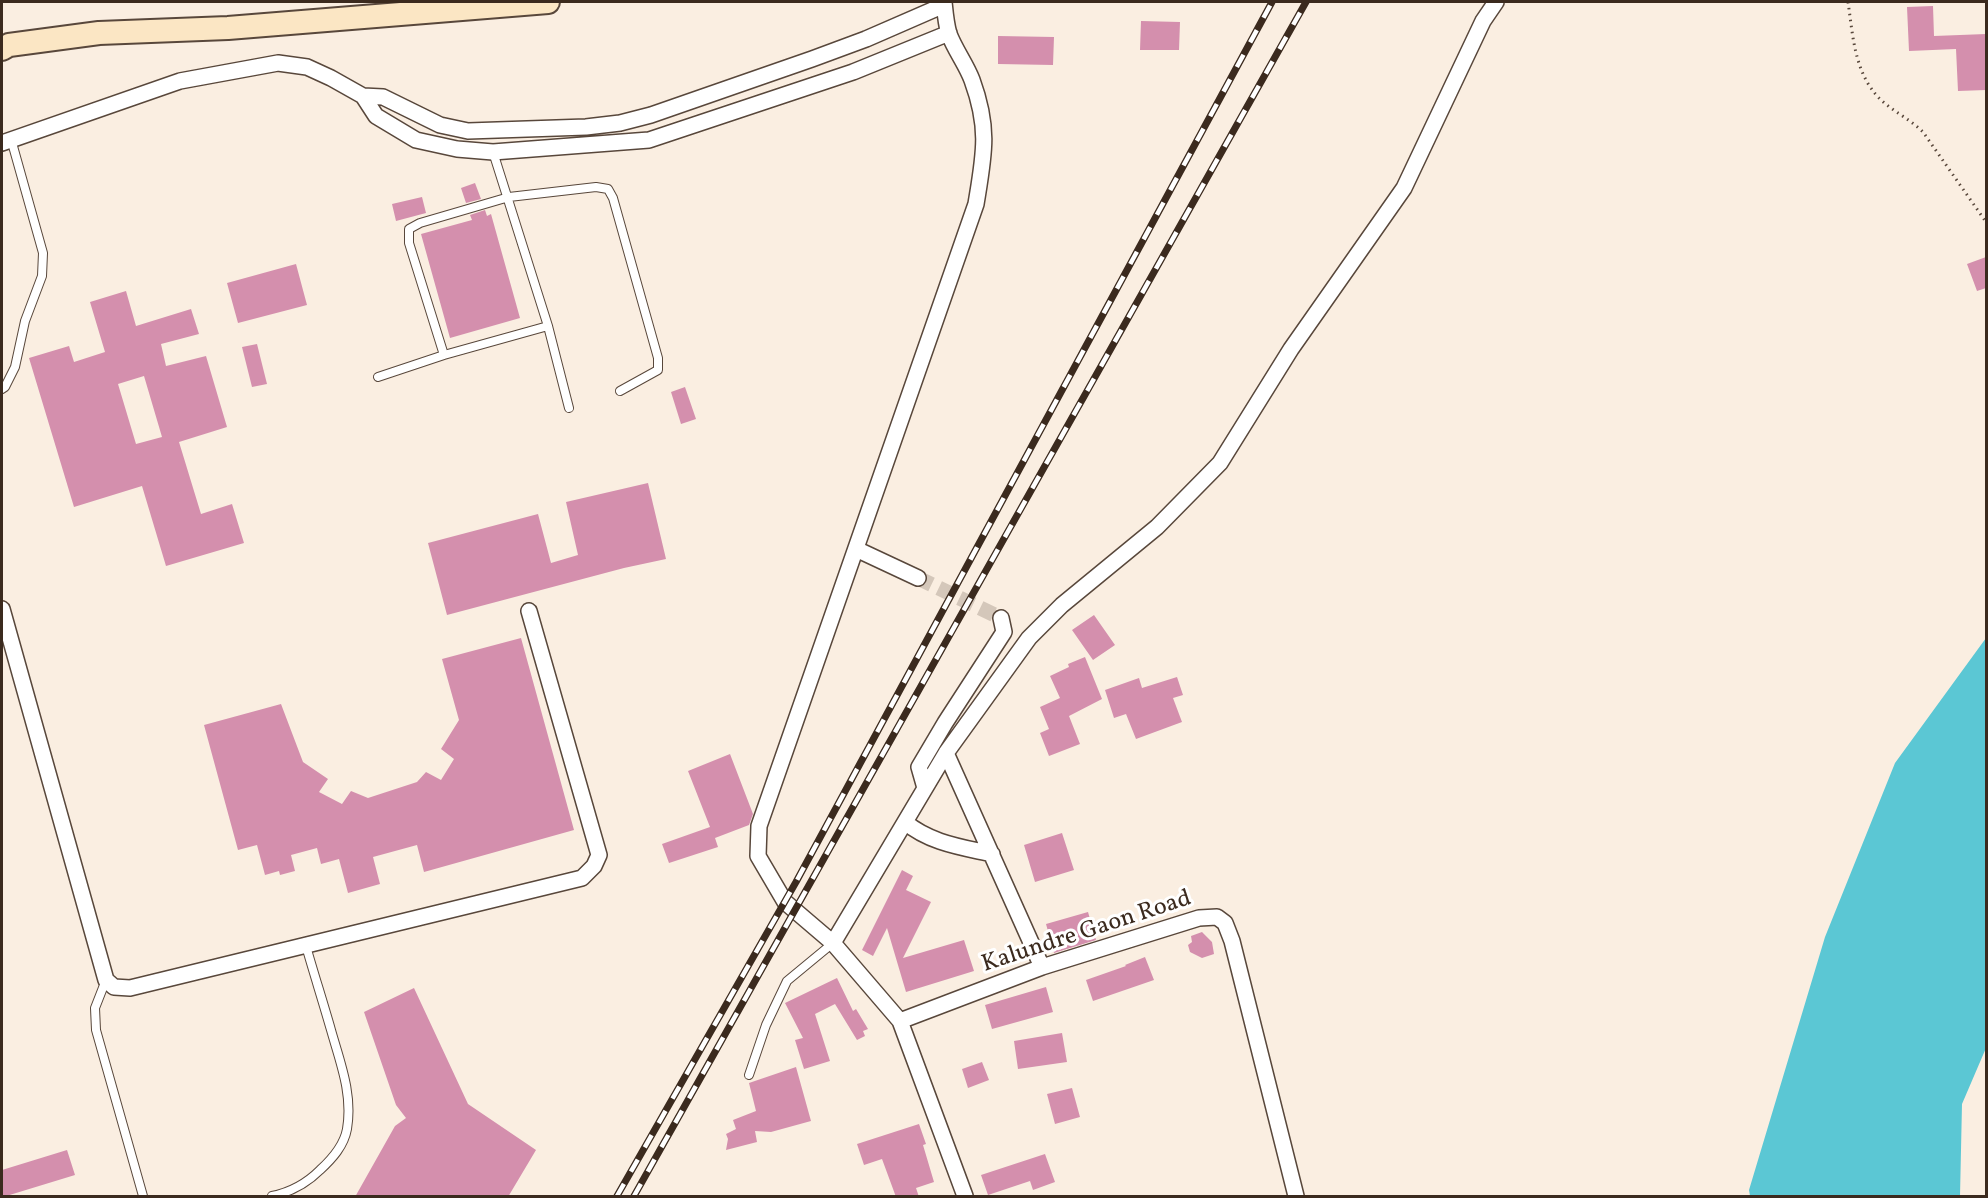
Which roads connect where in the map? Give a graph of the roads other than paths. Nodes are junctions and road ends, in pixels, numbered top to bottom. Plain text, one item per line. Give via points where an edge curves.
1 (548, 2) edge
2 (1496, 2) edge
3 (944, 3) edge
4 (949, 33) junction
5 (2, 49) edge
6 (363, 96) junction
7 (6, 141) edge
8 (493, 152) junction
9 (509, 197) junction
10 (548, 326) junction
11 (444, 355) junction
12 (378, 377) dead end
13 (2, 389) edge
14 (620, 391) dead end
15 (569, 408) dead end
16 (856, 549) junction
17 (918, 579) tunnel mouth
18 (2, 609) edge
19 (529, 611) dead end
20 (1001, 618) dead end
21 (946, 753) junction
22 (925, 788) junction
23 (905, 822) junction
24 (992, 854) junction
25 (833, 943) junction
26 (306, 945) junction
27 (1042, 967) junction
28 (106, 980) junction
29 (900, 1021) junction
30 (749, 1075) dead end
31 (143, 1197) edge
32 (272, 1197) edge
33 (965, 1197) edge
34 (1296, 1197) edge

1 - 5 street via 228,28 99,33
2 - 21 street via 1483,21 1404,188 1291,349 1220,462 1156,526 1062,605 1029,639
3 - 4 street
3 - 6 street via 812,59 620,123 586,128 468,131 440,125 383,97
4 - 8 street via 853,72 649,140
4 - 16 street via 971,78 985,134 976,204
6 - 7 street via 307,67 278,63 180,81
6 - 8 street via 376,116 416,141
7 - 13 lane via 43,253 42,276 25,321 15,367
8 - 9 lane
9 - 10 lane
9 - 11 lane via 409,229 409,243
9 - 14 lane via 596,186 608,189 658,358 658,370
10 - 11 lane
10 - 15 lane
11 - 12 lane
16 - 17 street
16 - 25 street via 759,826 758,856 785,902
18 - 28 street
19 - 26 street via 599,855 594,866 582,878
20 - 22 street via 1004,632 920,767
21 - 22 street
21 - 24 street
22 - 23 street
23 - 24 street via 933,840
23 - 25 street
24 - 27 street
25 - 29 street
25 - 30 lane via 787,981
26 - 28 street via 130,988 114,987
26 - 32 lane via 346,1082 347,1130 333,1158 310,1180
27 - 29 street, Kalundre Gaon Road
27 - 34 street, Kalundre Gaon Road via 1199,918 1217,917 1225,923
28 - 31 lane via 95,1008 96,1030
29 - 33 street

